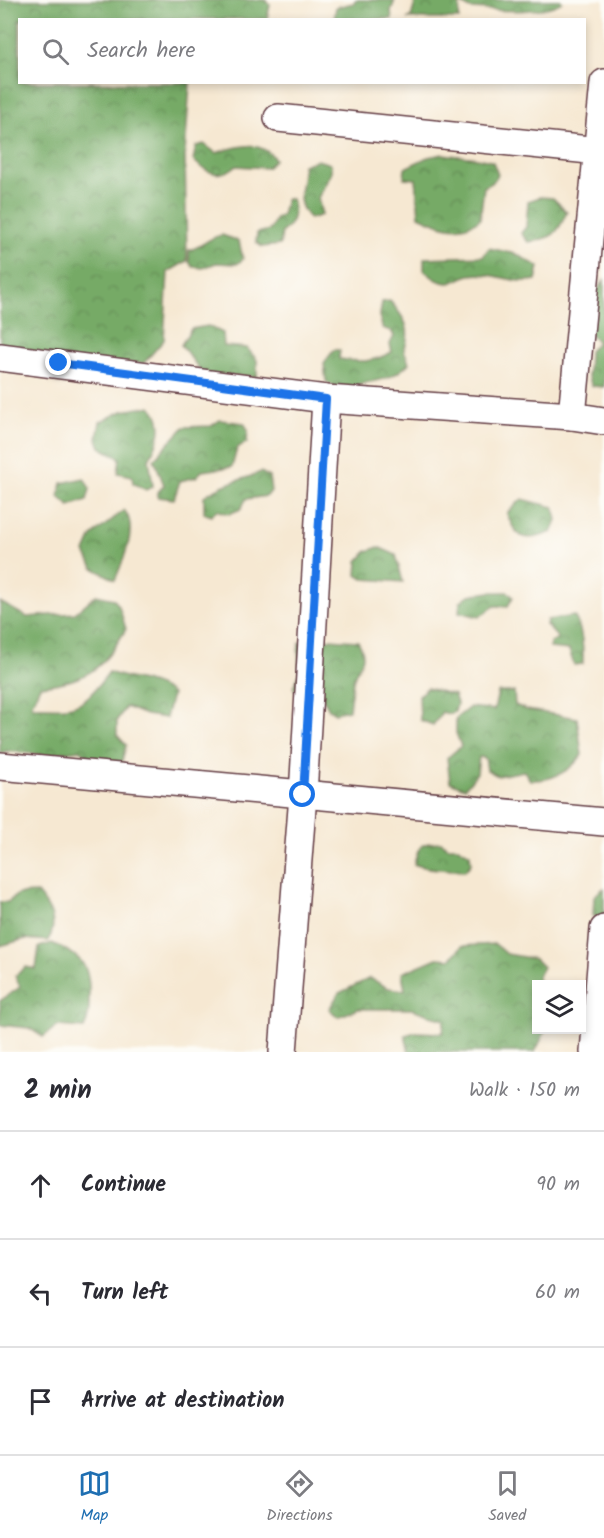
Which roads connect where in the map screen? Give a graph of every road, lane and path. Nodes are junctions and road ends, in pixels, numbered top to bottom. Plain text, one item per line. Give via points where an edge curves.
1 (604, 83) edge
2 (278, 118) dead end
3 (598, 151) junction
4 (0, 357) edge
5 (326, 399) junction
6 (572, 416) junction
7 (604, 421) edge
8 (0, 766) edge
9 (303, 795) junction
10 (604, 822) edge
11 (604, 930) edge
12 (283, 1052) edge
13 (594, 1052) edge

1 - 3 street
2 - 3 street
3 - 6 street
4 - 5 street
5 - 6 street
5 - 9 street
6 - 7 street
8 - 9 street
9 - 10 street
9 - 12 street
11 - 13 street

